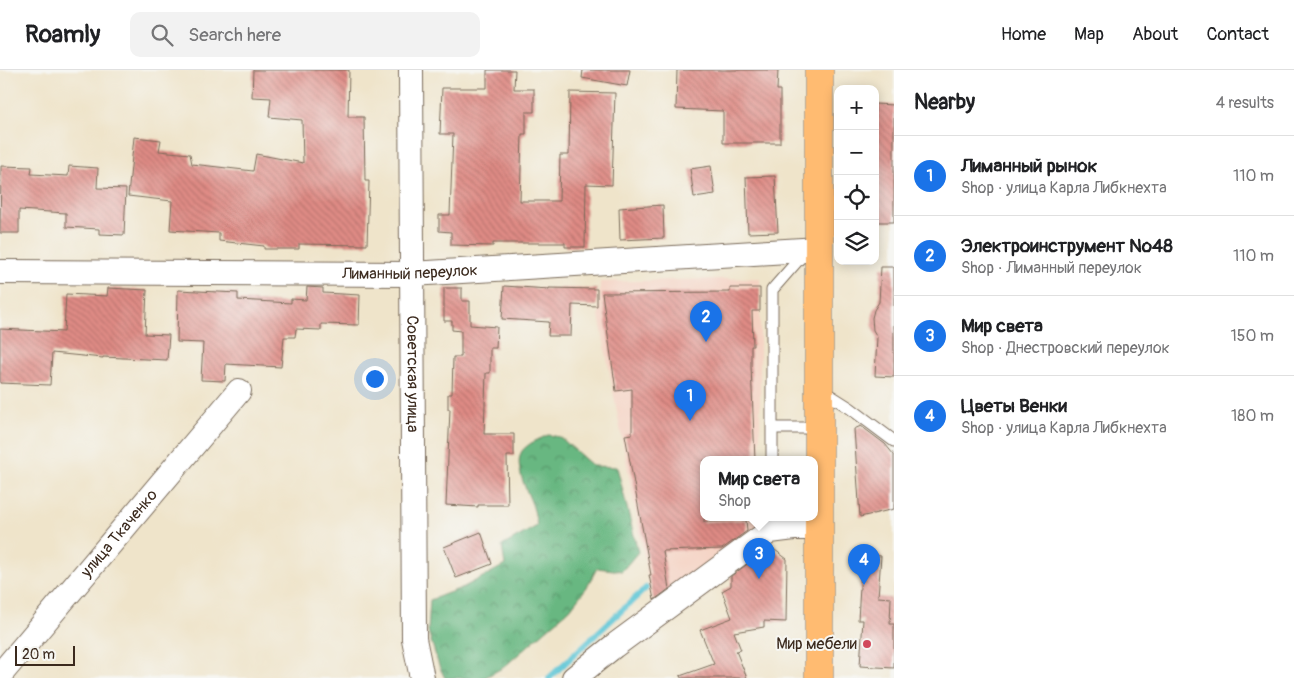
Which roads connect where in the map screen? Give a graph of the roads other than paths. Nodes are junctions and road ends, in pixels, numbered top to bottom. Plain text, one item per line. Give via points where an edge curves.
1 (411, 70) edge
2 (819, 70) edge
3 (819, 249) junction
4 (0, 272) edge
5 (412, 274) junction
6 (819, 389) junction
7 (239, 391) dead end
8 (772, 428) junction
9 (819, 428) junction
10 (894, 441) edge
11 (772, 456) edge
12 (771, 524) edge
13 (819, 528) junction
14 (0, 676) edge
15 (422, 678) edge
16 (574, 678) edge
17 (819, 678) edge

1 - 5 street, Советская улица
2 - 3 main road
3 - 5 street, Лиманный переулок
3 - 6 main road
3 - 8 lane via 800,258 772,290
4 - 5 street, Лиманный переулок
5 - 15 street, Советская улица via 414,639
6 - 9 main road
6 - 10 lane
7 - 14 street, улица Ткаченко
8 - 9 lane
8 - 11 lane
9 - 13 main road
12 - 13 street
12 - 16 street
13 - 17 main road

